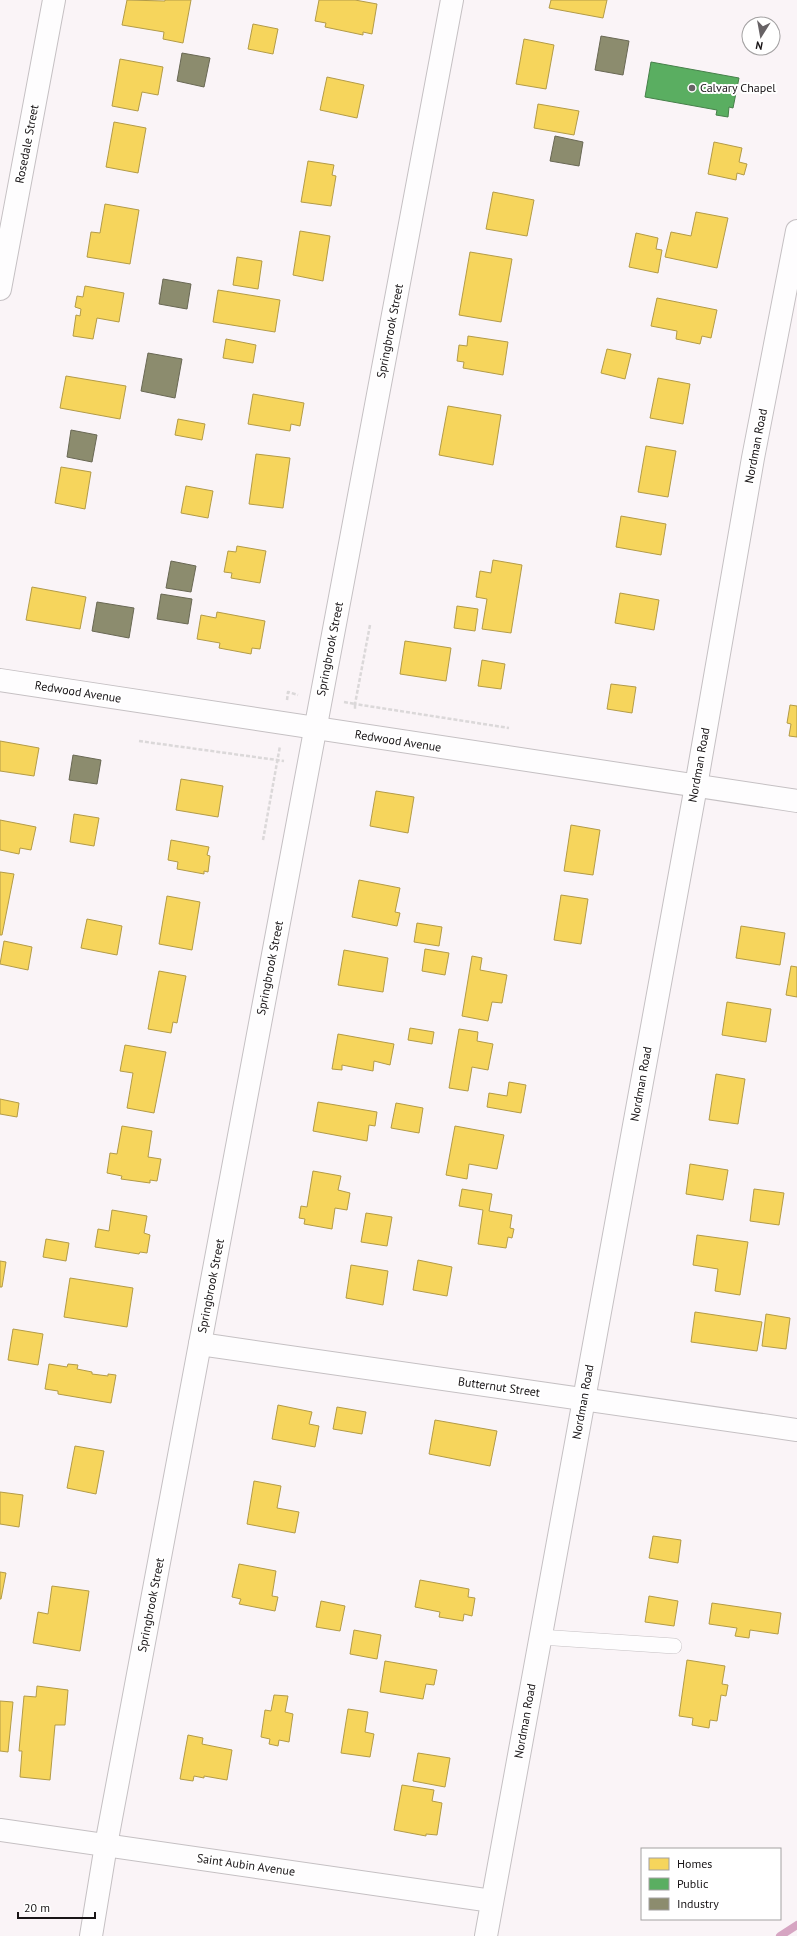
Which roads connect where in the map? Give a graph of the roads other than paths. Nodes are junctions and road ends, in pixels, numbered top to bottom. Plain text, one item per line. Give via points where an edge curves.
1 (54, 0) edge
2 (452, 0) edge
3 (797, 231) edge
4 (0, 289) edge
5 (0, 680) edge
6 (315, 729) junction
7 (696, 786) junction
8 (797, 801) edge
9 (200, 1344) junction
10 (583, 1398) junction
11 (797, 1430) edge
12 (540, 1637) junction
13 (674, 1646) dead end
14 (0, 1830) edge
15 (106, 1845) junction
16 (492, 1901) junction
17 (91, 1936) edge
18 (486, 1936) edge

1 - 4 street, Rosedale Street
2 - 6 street, Springbrook Street
3 - 7 street, Nordman Road
5 - 6 street, Redwood Avenue
6 - 7 street, Redwood Avenue
6 - 9 street, Springbrook Street
7 - 8 street, Redwood Avenue
7 - 10 street, Nordman Road
9 - 10 street, Butternut Street
9 - 15 street, Springbrook Street
10 - 11 street, Butternut Street
10 - 12 street, Nordman Road
12 - 13 lane
12 - 16 street, Nordman Road
14 - 15 street, Saint Aubin Avenue
15 - 16 street, Saint Aubin Avenue
15 - 17 street, Springbrook Street
16 - 18 street, Nordman Road

